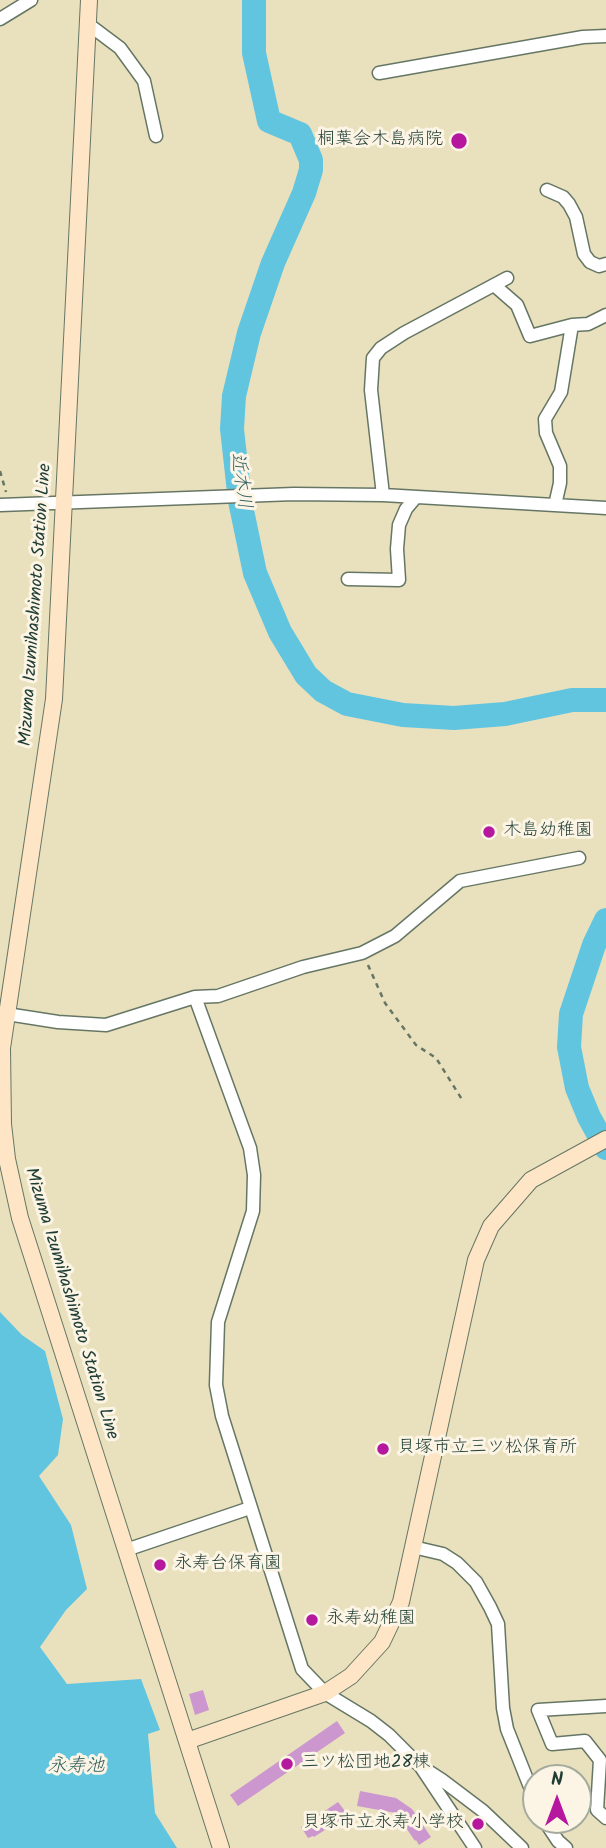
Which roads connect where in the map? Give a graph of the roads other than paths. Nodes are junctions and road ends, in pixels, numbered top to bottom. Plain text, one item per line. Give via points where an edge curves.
1 (32, 0) edge
2 (89, 0) edge
3 (0, 19) edge
4 (88, 24) junction
5 (606, 36) edge
6 (379, 73) dead end
7 (156, 136) dead end
8 (547, 190) dead end
9 (606, 264) edge
10 (507, 278) dead end
11 (494, 285) junction
12 (606, 315) edge
13 (572, 325) junction
14 (383, 495) junction
15 (416, 497) junction
16 (64, 503) junction
17 (5, 505) edge
18 (555, 505) junction
19 (606, 508) edge
20 (348, 579) dead end
21 (579, 858) dead end
22 (195, 997) junction
23 (3, 1013) edge
24 (606, 1139) edge
25 (250, 1508) junction
26 (413, 1547) junction
27 (126, 1550) junction
28 (325, 1693) junction
29 (606, 1706) edge
30 (187, 1741) junction
31 (603, 1760) edge
32 (522, 1767) edge
33 (421, 1768) junction
34 (606, 1818) edge
35 (553, 1834) edge
36 (221, 1848) edge
37 (475, 1848) edge
38 (522, 1848) edge
39 (566, 1848) edge

1 - 3 street
2 - 4 main road, Mizuma Izumihashimoto Station Line
4 - 7 street via 120,48 144,80
4 - 16 main road, Mizuma Izumihashimoto Station Line
5 - 6 street
8 - 9 street via 569,204 590,262
10 - 11 street
11 - 13 street via 517,305 530,336
11 - 14 street via 404,333 373,358 371,390
12 - 13 street via 588,324
13 - 18 street via 561,392 545,419 560,466
14 - 15 street
14 - 16 street
15 - 18 street
15 - 20 street via 399,525 399,580
16 - 17 street
16 - 23 main road, Mizuma Izumihashimoto Station Line via 51,722
18 - 19 street
21 - 22 street via 460,881 395,936 362,953 218,996
22 - 23 street via 106,1024
22 - 25 street via 250,1149 254,1175 253,1211 218,1322 216,1345 222,1416
23 - 27 main road, Mizuma Izumihashimoto Station Line via 1,1100 15,1199
24 - 26 main road via 531,1180 491,1226 476,1260
25 - 27 street
25 - 28 street via 302,1669
26 - 28 main road via 401,1602 382,1642 351,1676
26 - 32 street via 443,1554 457,1563 476,1582 490,1606 498,1624 507,1729
27 - 30 main road, Mizuma Izumihashimoto Station Line
28 - 30 main road
28 - 33 street via 380,1728
29 - 31 street via 538,1710 552,1744 585,1741
30 - 36 main road, Mizuma Izumihashimoto Station Line
31 - 34 street via 597,1810
33 - 37 street
33 - 38 street via 483,1811
35 - 39 street

